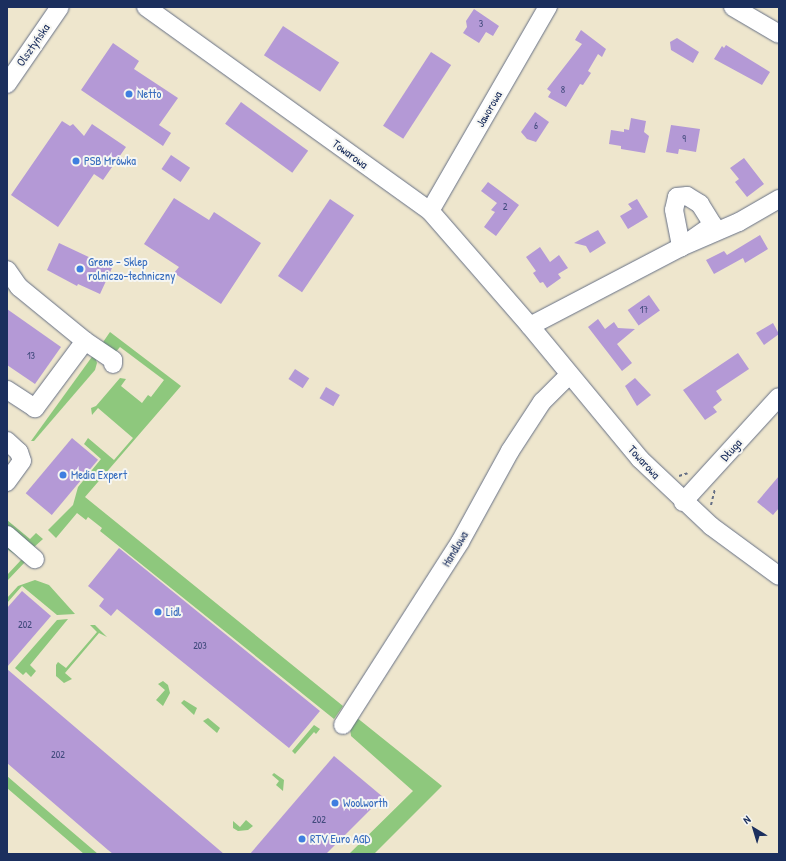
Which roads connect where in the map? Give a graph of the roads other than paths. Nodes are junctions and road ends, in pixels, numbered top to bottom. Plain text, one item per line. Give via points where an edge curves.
1 (60, 7) edge
2 (146, 7) edge
3 (548, 7) edge
4 (733, 7) edge
5 (777, 28) edge
6 (7, 84) edge
7 (779, 199) edge
8 (430, 211) junction
9 (7, 270) edge
10 (530, 326) junction
11 (85, 341) junction
12 (113, 364) dead end
13 (569, 375) junction
14 (7, 390) edge
15 (779, 397) edge
16 (7, 441) edge
17 (7, 482) edge
18 (683, 502) junction
19 (7, 535) edge
20 (35, 559) dead end
21 (779, 576) edge
22 (344, 725) dead end

1 - 6 street, Olsztyńska
2 - 8 street, Towarowa
3 - 8 street, Jaworowa
4 - 5 street
7 - 10 street via 739,222 681,246
8 - 10 street, Towarowa
9 - 11 street via 19,287
10 - 13 street, Towarowa
11 - 12 street via 113,360
11 - 14 street via 35,408
13 - 18 street, Towarowa via 640,459
13 - 22 street, Handlowa via 548,393 538,408 460,542
15 - 18 street, Długa
16 - 17 street via 19,452 22,461
18 - 21 street, Towarowa
19 - 20 street

